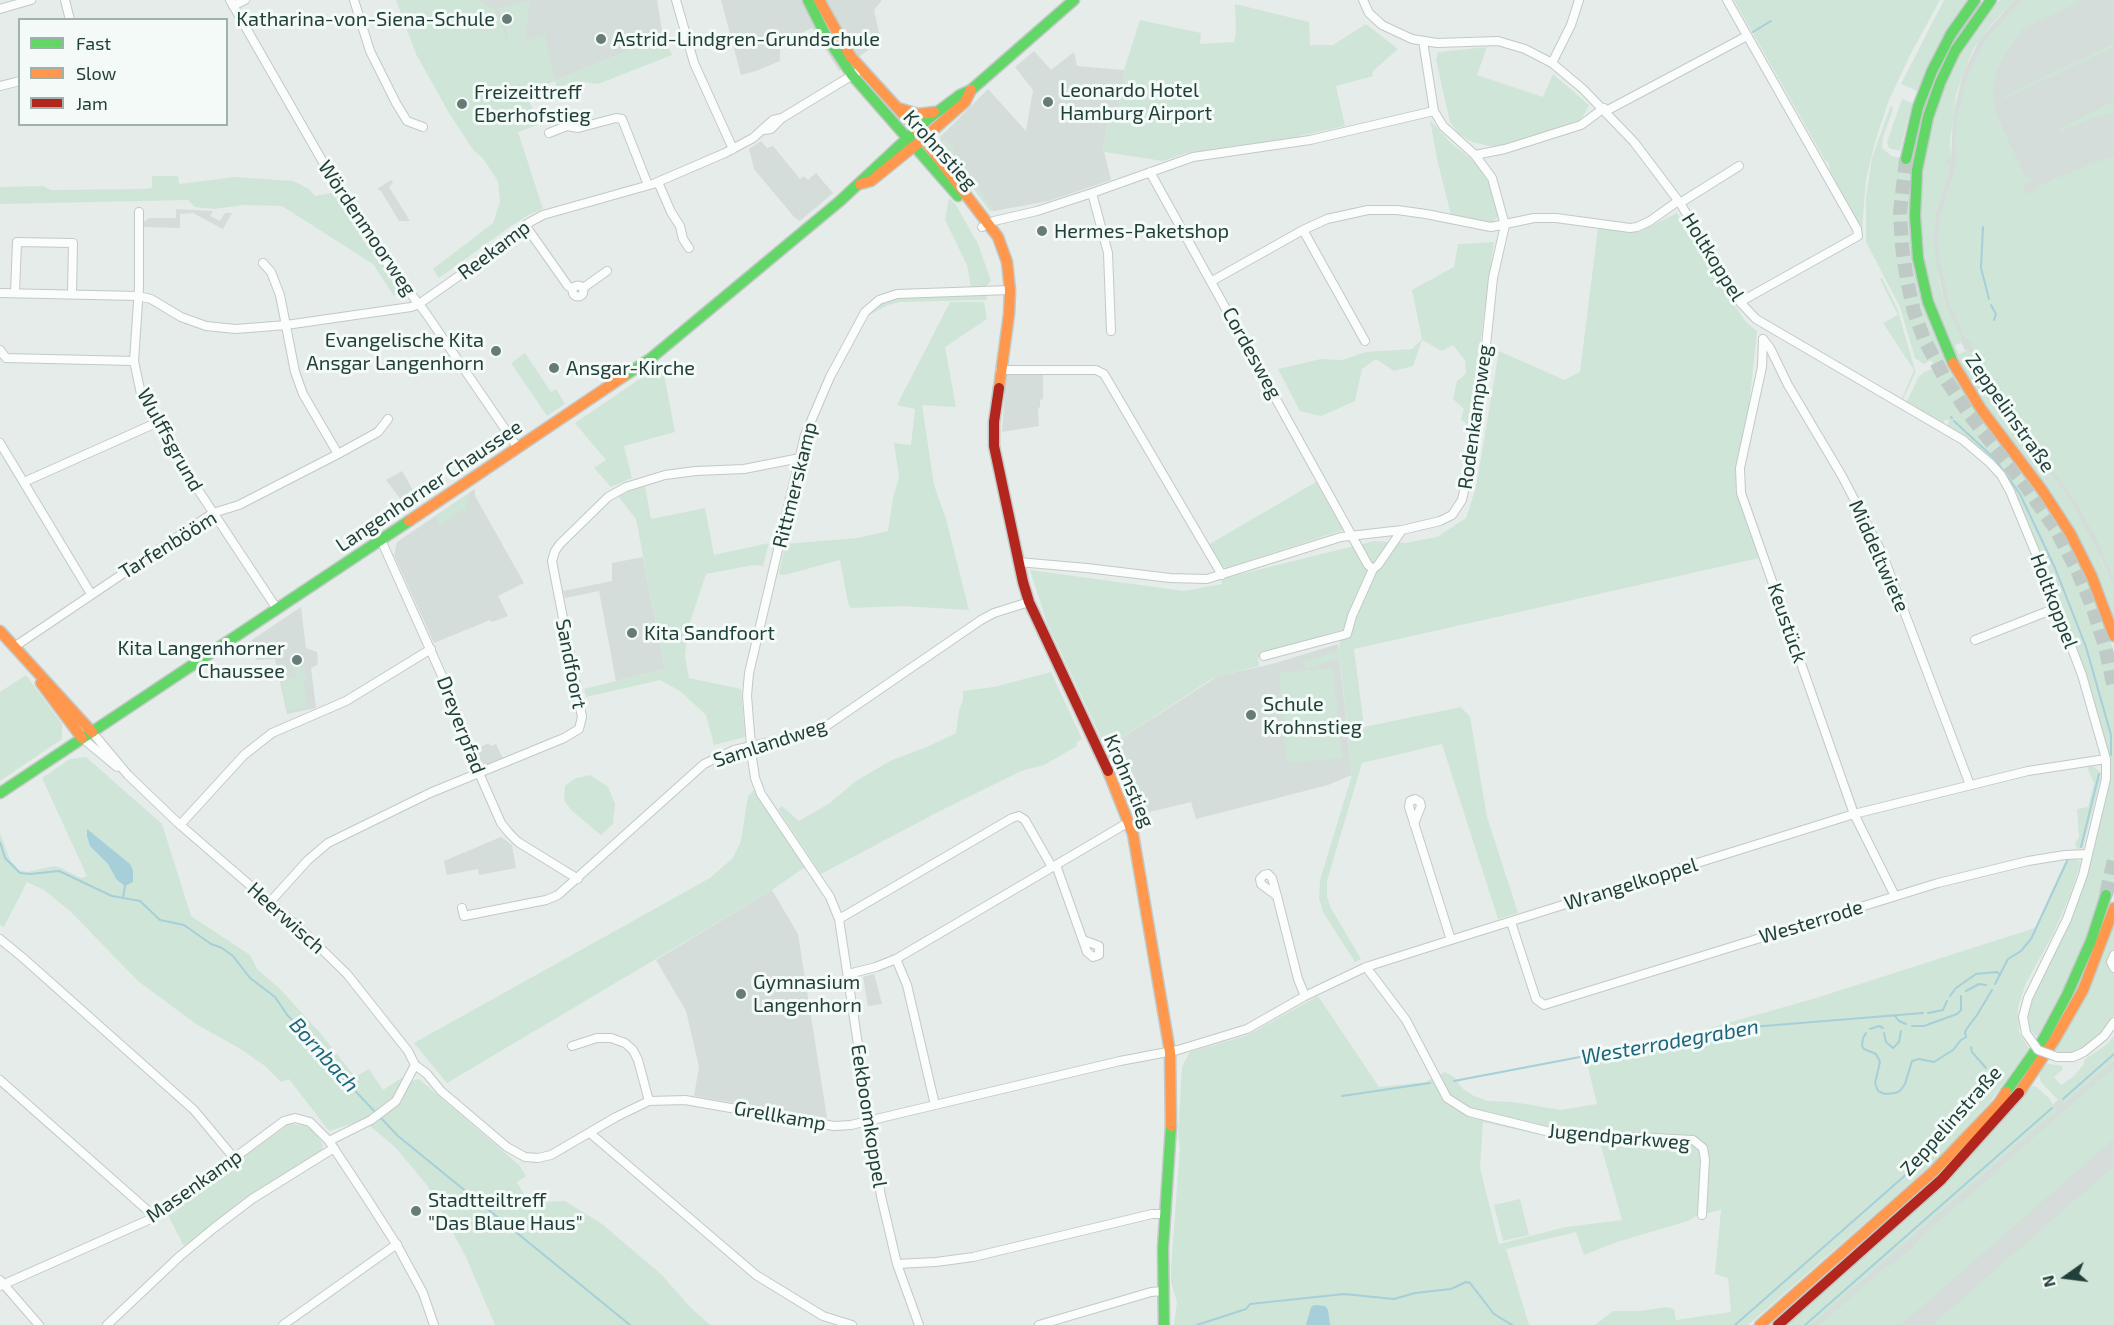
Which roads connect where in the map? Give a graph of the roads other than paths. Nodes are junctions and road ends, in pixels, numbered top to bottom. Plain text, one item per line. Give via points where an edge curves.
1 (31, 0) edge
2 (65, 0) edge
3 (245, 0) edge
4 (354, 0) edge
5 (676, 0) edge
6 (808, 0) edge
7 (819, 0) edge
8 (1074, 0) edge
9 (1363, 0) edge
10 (1579, 0) edge
11 (1727, 0) edge
12 (1975, 0) edge
13 (1990, 0) edge
14 (232, 3) edge
15 (0, 9) edge
16 (70, 18) edge
17 (1748, 36) junction
18 (1423, 41) junction
19 (1552, 63) junction
20 (862, 69) junction
21 (852, 75) junction
22 (18, 82) edge
23 (0, 86) edge
24 (971, 90) junction
25 (898, 108) junction
26 (1605, 110) junction
27 (1434, 111) junction
28 (937, 112) junction
29 (423, 127) dead end
30 (916, 129) junction
31 (549, 133) dead end
32 (906, 138) junction
33 (923, 139) junction
34 (914, 147) junction
35 (734, 149) junction
36 (1475, 155) junction
37 (1906, 159) tunnel mouth
38 (1738, 166) dead end
39 (1150, 172) junction
40 (658, 182) junction
41 (860, 184) junction
42 (648, 185) junction
43 (1092, 193) junction
44 (1679, 202) junction
45 (140, 212) dead end
46 (525, 225) junction
47 (985, 225) junction
48 (1505, 225) junction
49 (1303, 230) junction
50 (689, 248) dead end
51 (263, 263) dead end
52 (607, 271) dead end
53 (1212, 281) junction
54 (1007, 290) junction
55 (0, 293) edge
56 (15, 293) junction
57 (72, 294) junction
58 (138, 296) junction
59 (1740, 303) junction
60 (419, 304) junction
61 (286, 325) junction
62 (1111, 331) dead end
63 (1763, 339) joint
64 (1365, 341) dead end
65 (0, 350) edge
66 (134, 361) junction
67 (1000, 370) junction
68 (388, 419) dead end
69 (156, 423) junction
70 (0, 443) edge
71 (518, 448) junction
72 (338, 454) junction
73 (800, 458) junction
74 (24, 482) junction
75 (213, 513) junction
76 (1402, 530) junction
77 (1353, 536) junction
78 (381, 540) junction
79 (1018, 562) junction
80 (1372, 569) junction
81 (1222, 575) junction
82 (91, 594) junction
83 (1029, 602) junction
84 (2056, 608) junction
85 (277, 609) junction
86 (0, 631) edge
87 (2114, 636) edge
88 (1975, 640) dead end
89 (14, 647) junction
90 (431, 649) junction
91 (1264, 656) dead end
92 (87, 735) junction
93 (750, 747) junction
94 (2106, 759) junction
95 (479, 773) junction
96 (1970, 785) junction
97 (0, 793) edge
98 (1854, 814) junction
99 (1129, 822) junction
100 (1414, 824) dead end
101 (180, 825) junction
102 (2088, 854) junction
103 (1054, 866) junction
104 (578, 879) junction
105 (1277, 896) dead end
106 (1894, 896) junction
107 (2106, 896) tunnel mouth
108 (270, 903) junction
109 (462, 908) dead end
110 (2114, 908) edge
111 (839, 919) junction
112 (1511, 922) junction
113 (0, 939) edge
114 (1083, 940) dead end
115 (1451, 940) junction
116 (2114, 955) edge
117 (896, 959) junction
118 (1366, 967) junction
119 (2114, 968) edge
120 (848, 974) junction
121 (1305, 996) junction
122 (2114, 1022) edge
123 (572, 1046) dead end
124 (1170, 1052) junction
125 (415, 1065) junction
126 (428, 1074) joint
127 (0, 1080) edge
128 (649, 1101) junction
129 (935, 1105) junction
130 (870, 1122) junction
131 (590, 1133) junction
132 (332, 1145) junction
133 (234, 1158) junction
134 (1164, 1214) junction
135 (1702, 1215) dead end
136 (155, 1217) junction
137 (396, 1244) junction
138 (897, 1264) junction
139 (1, 1284) edge
140 (1163, 1291) junction
141 (39, 1325) edge
142 (107, 1325) edge
143 (283, 1325) edge
144 (434, 1325) edge
145 (852, 1325) edge
146 (919, 1325) edge
147 (1039, 1325) edge
148 (1164, 1325) edge
149 (1760, 1325) edge
150 (1778, 1325) edge

1 - 15 street
2 - 16 street
3 - 14 street
4 - 29 street via 370,51 396,103 407,121
5 - 35 street via 694,63
6 - 21 main road, Krohnstieg
7 - 20 main road, Krohnstieg via 837,35
8 - 24 main road, Langenhorner Chaussee
9 - 18 street, Holtkoppel via 1369,13 1382,25
10 - 19 street
11 - 17 street
12 - 37 main road via 1932,71
13 - 87 main road, Zeppelinstraße via 1948,66 1924,133 1915,216 1921,274 1933,318 1951,360 1980,409 2042,489 2070,533
14 - 60 street, Wördenmoorweg via 339,191
17 - 26 street
17 - 59 street via 1858,236
18 - 19 street, Holtkoppel via 1498,41
18 - 27 street, Rodenkampweg
19 - 26 street, Holtkoppel
20 - 21 street, Reekamp
20 - 25 main road, Krohnstieg
21 - 32 main road, Krohnstieg
21 - 35 street, Reekamp
22 - 23 street
24 - 28 main road, Langenhorner Chaussee
24 - 33 main road, Langenhorner Chaussee via 965,102
25 - 28 main road via 918,114
25 - 30 main road, Krohnstieg
26 - 36 street via 1581,125
26 - 44 street, Holtkoppel
27 - 36 street, Rodenkampweg via 1443,126
27 - 39 street via 1310,140 1193,157
28 - 30 main road, Langenhorner Chaussee
30 - 32 main road, Langenhorner Chaussee
30 - 33 main road, Krohnstieg
31 - 42 street via 567,126 578,128 622,119
32 - 34 main road, Krohnstieg
32 - 41 main road, Langenhorner Chaussee
33 - 34 main road, Langenhorner Chaussee
33 - 47 main road, Krohnstieg
34 - 41 main road, Langenhorner Chaussee via 871,181
34 - 47 main road, Krohnstieg
35 - 40 street, Reekamp
36 - 48 street, Rodenkampweg via 1492,178
38 - 44 street
39 - 43 street
39 - 53 street, Cordesweg
40 - 42 street, Reekamp
40 - 50 street
41 - 71 main road, Langenhorner Chaussee via 650,359
42 - 46 street, Reekamp via 543,215
43 - 47 street
43 - 62 street via 1108,253
44 - 48 street via 1650,221 1630,228 1556,218
44 - 59 street, Holtkoppel
45 - 58 street, Wulffsgrund
46 - 52 street via 573,289 578,285 583,288
46 - 60 street, Reekamp
47 - 54 main road, Krohnstieg via 1002,248 1008,268
48 - 49 street via 1491,227 1426,214 1368,210 1328,219
48 - 76 street, Rodenkampweg via 1493,278 1477,432 1462,500 1452,515 1440,521
49 - 53 street
49 - 64 street
51 - 61 street via 280,296
53 - 77 street, Cordesweg
54 - 67 main road, Krohnstieg via 1010,314
54 - 73 street, Rittmerskamp via 906,293 872,304 823,391
55 - 56 street
56 - 57 street
56 - 57 street via 17,242 73,243
57 - 58 street
58 - 61 street, Reekamp via 206,326 242,329
58 - 66 street, Wulffsgrund
59 - 84 street, Holtkoppel via 1755,319 1953,434 1990,463 2010,491
60 - 61 street, Reekamp
60 - 71 street, Wördenmoorweg
61 - 72 street via 303,394
63 - 96 street, Middeltwiete via 1882,553
63 - 98 street, Keustück via 1762,367 1740,468 1742,493
65 - 66 street via 6,358
66 - 69 street, Wulffsgrund via 141,394
67 - 79 main road, Krohnstieg via 994,446
67 - 81 street via 1096,370 1104,374
68 - 72 street, Tarfenbööm via 378,432
69 - 74 street
69 - 75 street, Wulffsgrund
70 - 74 street
71 - 78 main road, Langenhorner Chaussee
72 - 75 street, Tarfenbööm via 239,505
73 - 93 street, Rittmerskamp via 749,673
73 - 95 street, Sandfoort via 744,469 696,471 645,480 614,493 597,507 555,550 552,561 582,717 579,729
74 - 82 street
75 - 82 street, Tarfenbööm
75 - 85 street, Wulffsgrund
76 - 77 street, Rodenkampweg
76 - 80 street
77 - 80 street
77 - 81 street, Rodenkampweg
78 - 85 main road, Langenhorner Chaussee
78 - 90 street, Dreyerpfad
79 - 81 street, Rodenkampweg via 1170,578
79 - 83 main road, Krohnstieg
80 - 91 street via 1347,634
82 - 89 street, Tarfenbööm
83 - 93 street, Samlandweg via 981,620 819,731
83 - 99 main road, Krohnstieg
84 - 88 street
84 - 94 street, Holtkoppel via 2082,675
85 - 92 main road, Langenhorner Chaussee
86 - 89 main road
89 - 92 main road
90 - 95 street, Dreyerpfad
90 - 101 street via 346,701 272,733 244,755
92 - 97 main road, Langenhorner Chaussee
92 - 101 street, Heerwisch via 94,750 128,775
93 - 104 street, Samlandweg via 724,754 695,771
93 - 111 street, Eekboomkoppel via 761,794 830,897
94 - 96 street, Wrangelkoppel via 2051,766
94 - 102 street, Holtkoppel via 2106,780
95 - 104 street, Dreyerpfad via 509,834
95 - 108 street, Sandfoort via 328,843
96 - 98 street, Wrangelkoppel
98 - 106 street, Keustück
98 - 112 street, Wrangelkoppel
99 - 103 street
99 - 124 main road, Krohnstieg
100 - 115 street
101 - 108 street, Heerwisch
102 - 106 street, Westerrode via 2028,861
102 - 122 street, Holtkoppel, bridge via 2067,919 2028,998 2026,1033 2038,1050 2057,1057 2073,1057 2103,1036
103 - 111 street via 1019,816
103 - 114 street
103 - 117 street
104 - 109 street, Samlandweg via 551,899 464,916
105 - 121 street
106 - 112 street, Westerrode via 1544,1005 1539,1003
107 - 149 main road, Zeppelinstraße via 2067,995 2043,1040 1999,1103 1934,1171
108 - 125 street, Heerwisch via 347,975
110 - 150 main road, Zeppelinstraße via 2083,990 2014,1100 1941,1180
111 - 120 street, Eekboomkoppel
112 - 115 street, Wrangelkoppel
113 - 133 street via 194,1110
115 - 118 street, Wrangelkoppel
116 - 119 street
117 - 120 street
117 - 129 street via 907,985
118 - 121 street, Wrangelkoppel
118 - 135 street, Jugendparkweg via 1406,1020 1447,1098 1469,1112 1554,1133 1693,1140 1703,1148 1705,1160
120 - 130 street, Eekboomkoppel
121 - 124 street, Wrangelkoppel via 1246,1029
123 - 128 street via 597,1038 625,1043 638,1060
124 - 129 street, Grellkamp
124 - 134 main road, Krohnstieg via 1172,1110
125 - 126 street, Heerwisch
125 - 132 street via 396,1101
126 - 131 street, Grellkamp via 441,1091 500,1142 525,1157 551,1155
127 - 136 street
128 - 130 street, Grellkamp via 685,1100 834,1126
128 - 131 street, Grellkamp
129 - 130 street, Grellkamp
130 - 138 street, Eekboomkoppel via 881,1196
131 - 145 street via 756,1275 824,1316
132 - 133 street, Masenkamp via 310,1122 295,1118 284,1121
132 - 137 street
132 - 142 street via 214,1228
133 - 136 street, Masenkamp
134 - 138 street via 973,1257
134 - 140 main road, Krohnstieg
136 - 139 street, Masenkamp
137 - 143 street
137 - 144 street via 423,1293
138 - 146 street, Eekboomkoppel
139 - 141 street
140 - 147 street
140 - 148 main road, Krohnstieg

